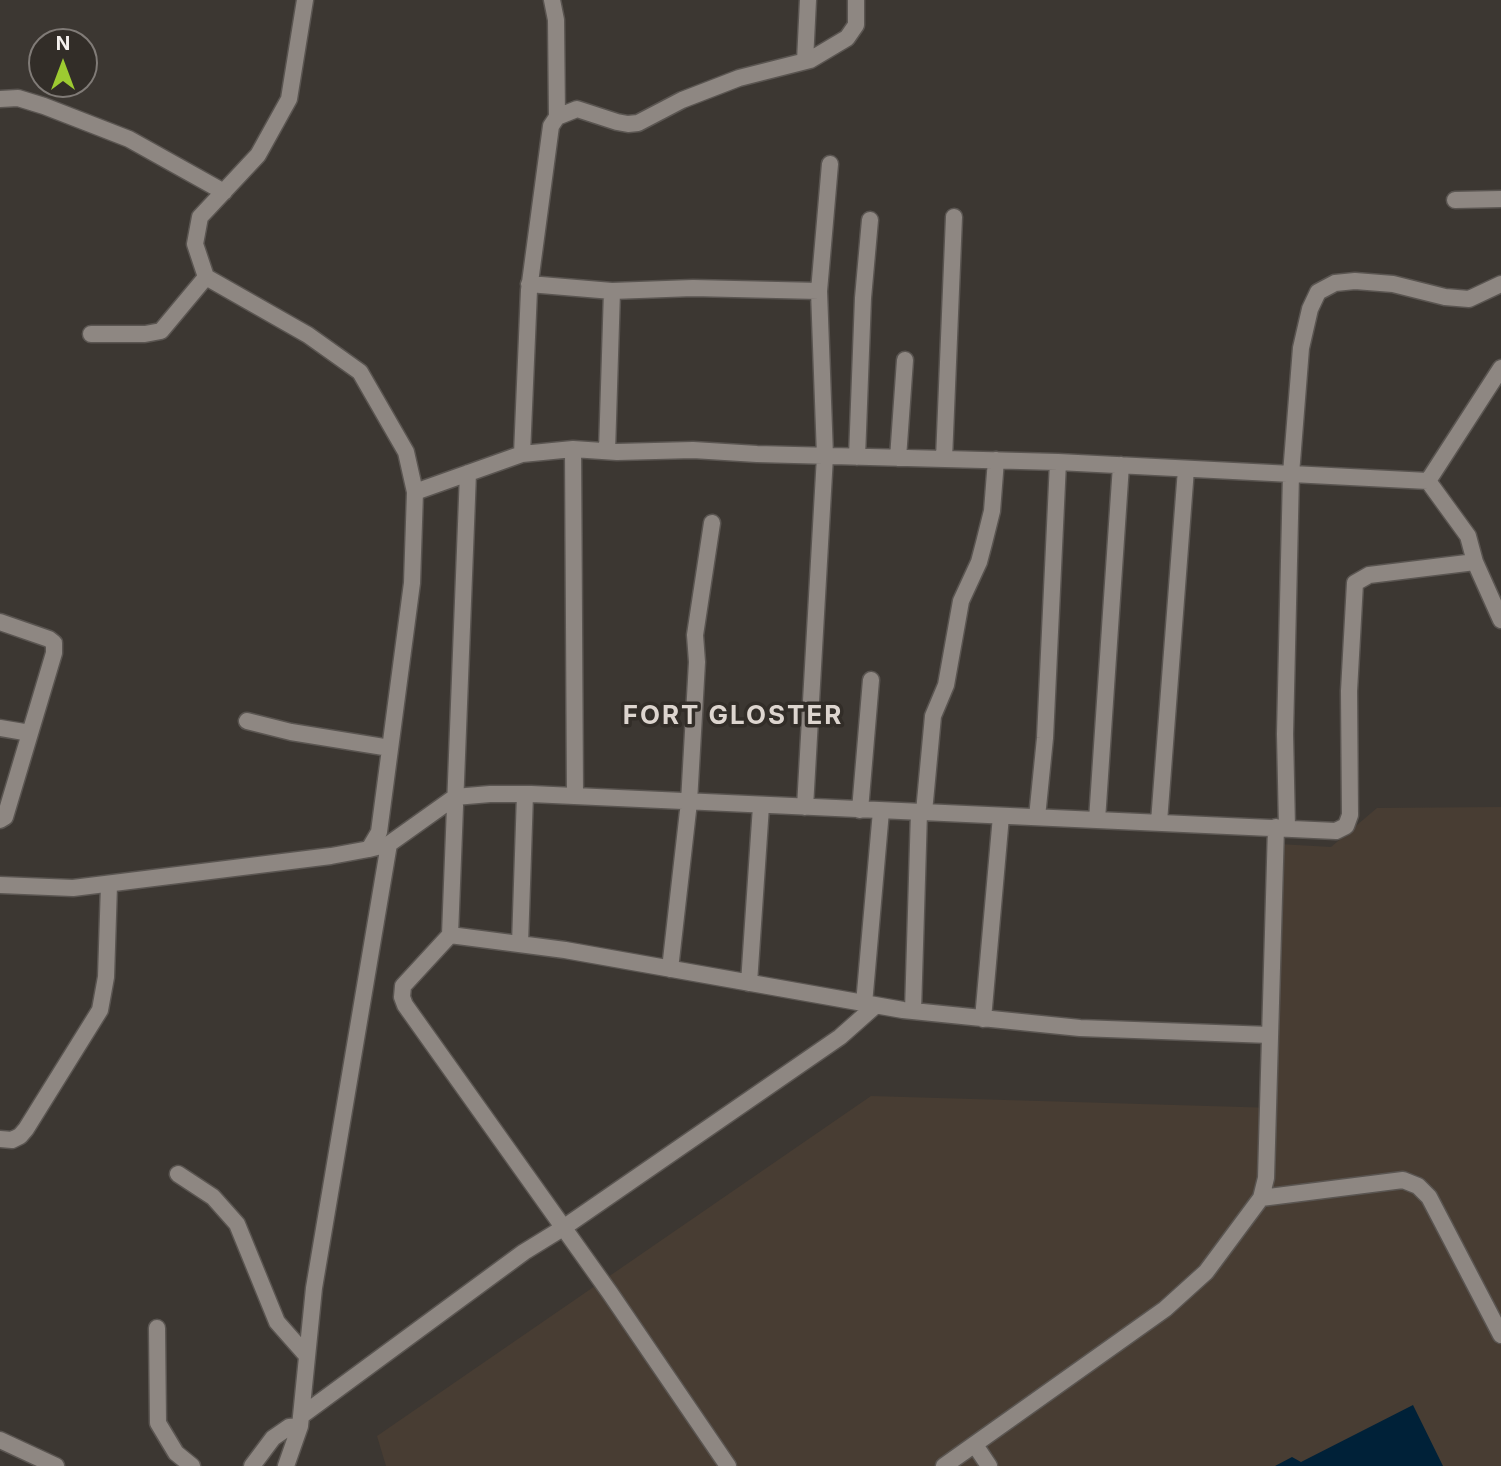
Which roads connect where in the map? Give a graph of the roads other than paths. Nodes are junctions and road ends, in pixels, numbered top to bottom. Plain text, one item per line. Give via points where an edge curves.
1 (305, 0) edge
2 (552, 0) edge
3 (808, 0) edge
4 (856, 0) edge
5 (805, 61) junction
6 (0, 99) edge
7 (557, 117) junction
8 (830, 164) dead end
9 (224, 192) junction
10 (1501, 199) edge
11 (1455, 200) dead end
12 (954, 217) dead end
13 (870, 220) dead end
14 (206, 277) junction
15 (530, 284) junction
16 (1501, 284) edge
17 (612, 291) junction
18 (819, 291) junction
19 (91, 334) dead end
20 (905, 360) dead end
21 (1501, 368) edge
22 (573, 449) junction
23 (607, 451) junction
24 (522, 454) junction
25 (825, 456) junction
26 (857, 457) junction
27 (898, 458) junction
28 (944, 459) junction
29 (996, 460) junction
30 (1058, 462) junction
31 (1121, 465) junction
32 (1186, 469) junction
33 (468, 473) junction
34 (1291, 474) junction
35 (1428, 481) junction
36 (415, 492) junction
37 (712, 523) dead end
38 (1475, 562) junction
39 (1501, 620) edge
40 (0, 622) edge
41 (871, 680) dead end
42 (247, 721) dead end
43 (0, 728) edge
44 (30, 733) junction
45 (390, 748) junction
46 (526, 794) junction
47 (575, 796) junction
48 (455, 797) junction
49 (689, 802) junction
50 (761, 806) junction
51 (805, 807) junction
52 (860, 810) junction
53 (881, 811) junction
54 (922, 812) junction
55 (1001, 816) junction
56 (1037, 817) junction
57 (0, 820) edge
58 (1097, 820) junction
59 (1159, 822) junction
60 (1282, 828) junction
61 (389, 844) junction
62 (369, 849) junction
63 (109, 884) junction
64 (0, 885) edge
65 (450, 935) junction
66 (520, 944) junction
67 (670, 969) junction
68 (749, 983) junction
69 (870, 1004) junction
70 (913, 1012) junction
71 (984, 1018) junction
72 (1270, 1035) junction
73 (0, 1139) edge
74 (178, 1174) dead end
75 (1261, 1198) junction
76 (567, 1234) junction
77 (157, 1328) dead end
78 (1501, 1335) edge
79 (307, 1356) junction
80 (300, 1421) junction
81 (0, 1440) edge
82 (975, 1445) junction
83 (56, 1466) edge
84 (192, 1466) edge
85 (252, 1466) edge
86 (286, 1466) edge
87 (729, 1466) edge
88 (944, 1466) edge
89 (989, 1466) edge

1 - 9 street via 289,99 258,155
2 - 7 street
3 - 5 street
4 - 5 street via 856,26 846,38
5 - 7 street via 739,78 638,123 617,122 577,109
6 - 9 street via 18,98 44,106 129,139
7 - 15 street via 551,126
8 - 18 street
9 - 14 street via 200,217 195,244
10 - 11 street
12 - 28 street
13 - 26 street
14 - 19 street via 161,331
14 - 36 street via 308,335 360,372 406,452
15 - 17 street
15 - 24 street
16 - 34 street via 1469,299 1355,281 1335,283 1318,292 1301,348
17 - 18 street
17 - 23 street
18 - 25 street
20 - 27 street
21 - 35 street
22 - 23 street
22 - 24 street
22 - 47 street
23 - 25 street
24 - 33 street
25 - 26 street
25 - 51 street
26 - 27 street
27 - 28 street
28 - 29 street
29 - 30 street
29 - 54 street via 992,511 979,562 961,601 946,685 933,716
30 - 31 street
30 - 56 street
31 - 32 street
31 - 58 street
32 - 34 street
32 - 59 street
33 - 36 street
33 - 48 street
34 - 35 street
34 - 60 street
35 - 38 street via 1468,536
36 - 45 street via 412,583
37 - 49 street via 695,635
38 - 39 street
38 - 60 street via 1369,575 1355,583 1349,691 1350,815 1346,826 1336,831
40 - 44 street via 54,643
41 - 52 street
42 - 45 street
43 - 44 street
44 - 57 street via 5,817
45 - 62 street via 379,831
46 - 47 street
46 - 48 street
46 - 66 street
47 - 49 street
48 - 61 street
48 - 65 street
49 - 50 street
49 - 67 street
50 - 51 street
50 - 68 street
51 - 52 street
52 - 53 street
53 - 54 street
53 - 69 street
54 - 55 street
54 - 70 street
55 - 56 street
55 - 71 street
56 - 58 street
58 - 59 street
59 - 60 street
60 - 72 street
61 - 62 street
61 - 79 street via 314,1288
62 - 63 street
63 - 64 street via 74,888
63 - 73 street via 106,977 100,1010 26,1129 12,1140
65 - 66 street
65 - 76 street via 403,986 402,997
66 - 67 street
67 - 68 street
68 - 69 street
69 - 70 street
69 - 76 street via 840,1037
70 - 71 street
71 - 72 street via 1080,1028
72 - 75 street via 1266,1178
74 - 79 street via 213,1197 237,1224 277,1322
75 - 78 street via 1403,1180 1418,1186 1429,1197
75 - 82 street via 1206,1272 1165,1309
76 - 80 street via 524,1252
76 - 87 street
77 - 84 street via 158,1423 176,1452
79 - 80 street
80 - 85 street via 280,1432
80 - 86 street
81 - 83 street
82 - 88 street
82 - 89 street

